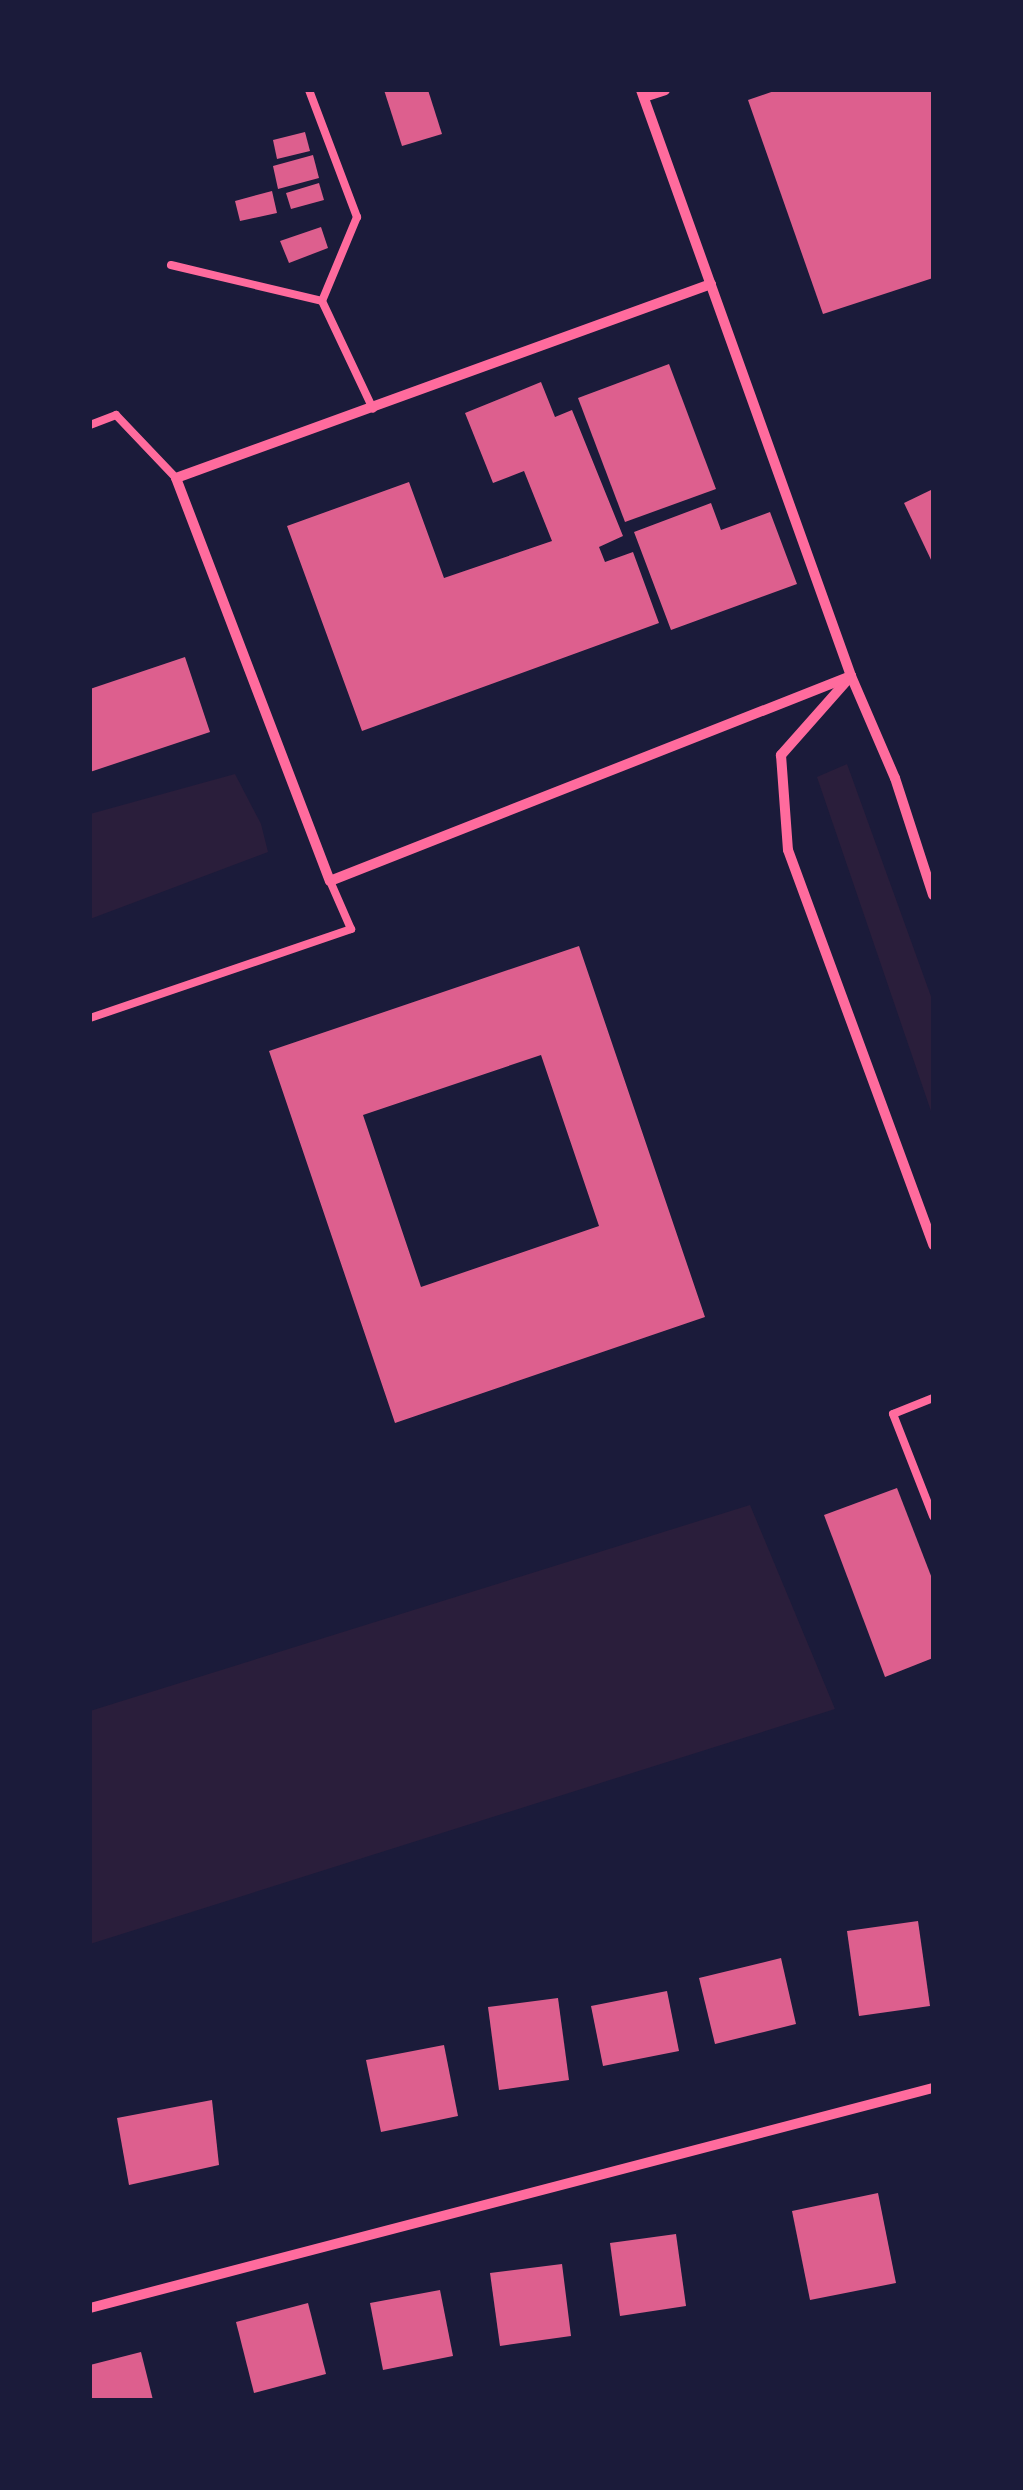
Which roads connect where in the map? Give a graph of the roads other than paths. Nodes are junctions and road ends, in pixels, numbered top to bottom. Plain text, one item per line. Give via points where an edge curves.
1 (308, 90) edge
2 (665, 90) edge
3 (642, 94) edge
4 (171, 264) dead end
5 (711, 284) junction
6 (322, 301) junction
7 (374, 409) junction
8 (90, 424) edge
9 (176, 478) junction
10 (851, 676) junction
11 (330, 880) junction
12 (933, 895) edge
13 (90, 1018) edge
14 (933, 1244) edge
15 (933, 1398) edge
16 (933, 1516) edge
17 (933, 2088) edge
18 (90, 2308) edge

1 - 6 lane via 357,217
2 - 3 street
3 - 5 street
4 - 6 lane
5 - 7 street
5 - 10 street
6 - 7 lane
7 - 9 street
8 - 9 lane via 116,415
9 - 11 street
10 - 11 street
10 - 12 street via 895,778
10 - 14 street via 781,755 788,850
11 - 13 lane via 351,929
15 - 16 lane via 893,1414
17 - 18 street

